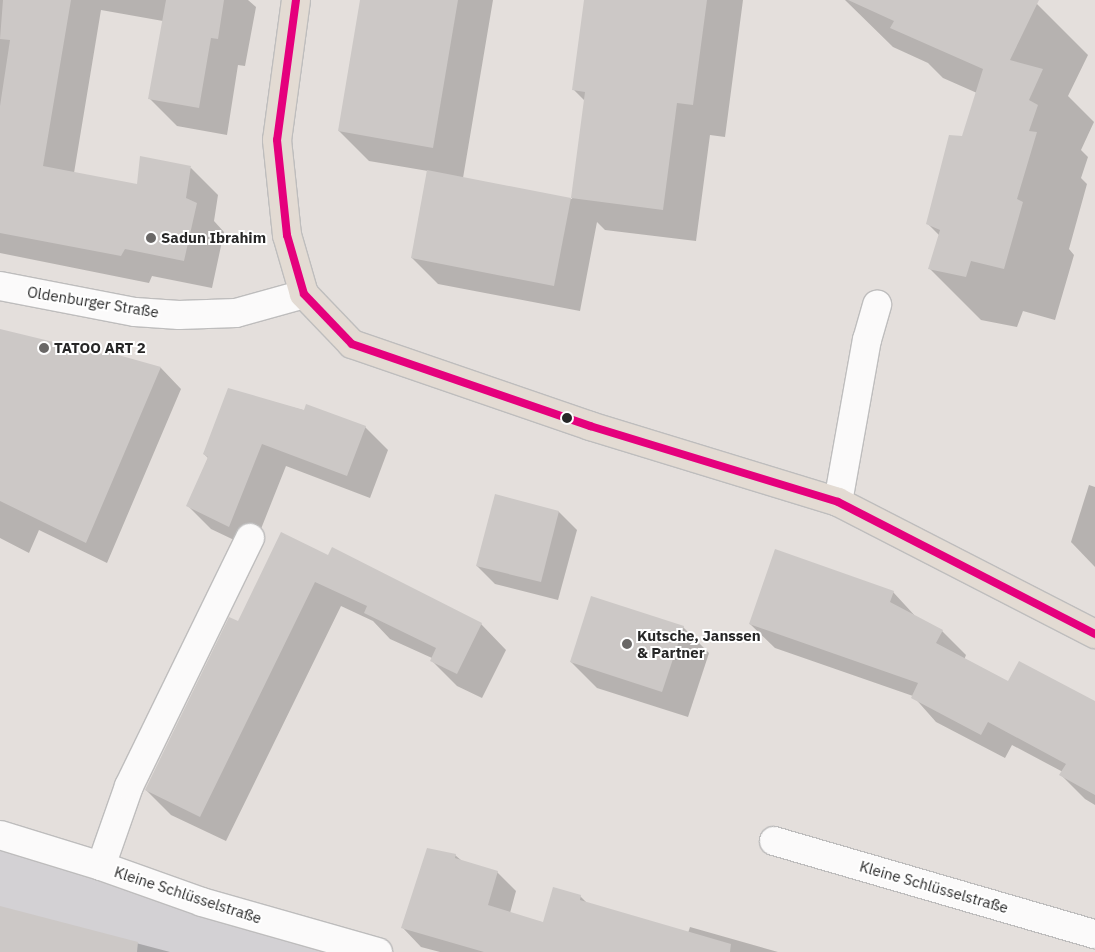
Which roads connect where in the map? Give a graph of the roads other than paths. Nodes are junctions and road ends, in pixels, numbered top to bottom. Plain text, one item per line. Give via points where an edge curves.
1 (296, 0) edge
2 (0, 286) edge
3 (304, 294) junction
4 (877, 304) dead end
5 (838, 502) junction
6 (250, 538) dead end
7 (1095, 634) edge
8 (0, 835) edge
9 (774, 841) dead end
10 (101, 866) junction
11 (1095, 934) edge
12 (378, 952) edge

1 - 3 main road via 277,140 287,235
2 - 3 street, Oldenburger Straße via 135,312 179,315 236,313
3 - 5 main road via 352,344 590,426
4 - 5 street via 866,340
5 - 7 main road
6 - 10 street via 129,786
8 - 10 street, Kleine Schlüsselstraße
9 - 11 street, Kleine Schlüsselstraße
10 - 12 street, Kleine Schlüsselstraße via 202,902

